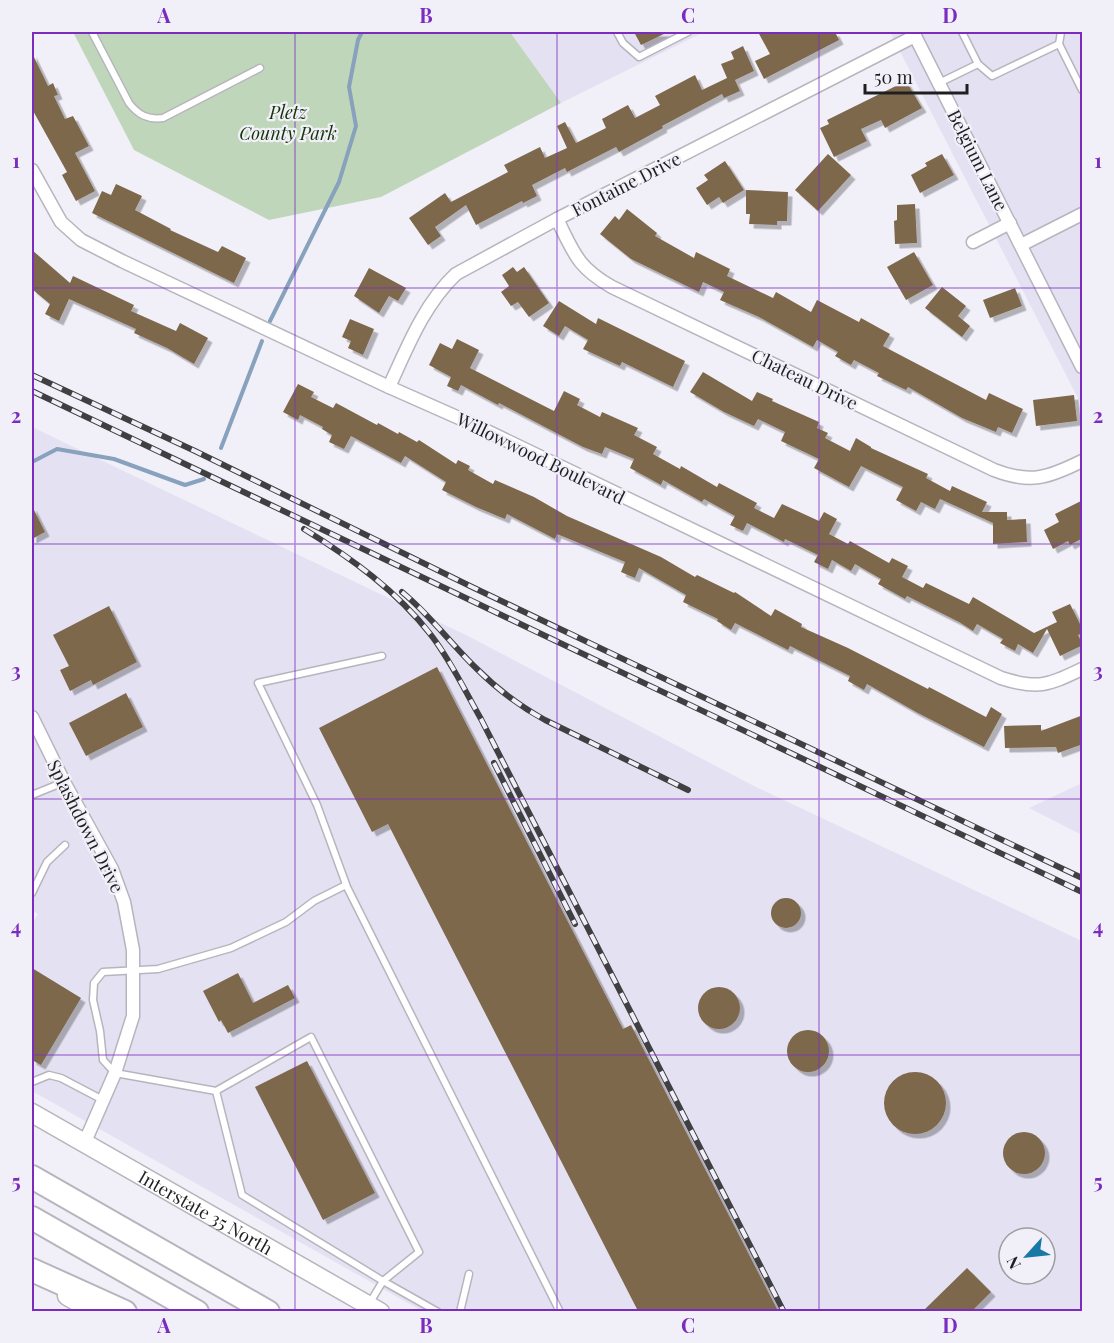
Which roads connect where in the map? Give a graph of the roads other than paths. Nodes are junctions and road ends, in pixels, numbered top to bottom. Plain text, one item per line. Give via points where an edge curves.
1 (92, 32) edge
2 (617, 32) edge
3 (688, 32) edge
4 (962, 32) edge
5 (1061, 32) edge
6 (914, 34) edge
7 (1059, 44) junction
8 (978, 64) junction
9 (260, 68) dead end
10 (939, 83) junction
11 (1083, 90) edge
12 (32, 170) edge
13 (1083, 214) edge
14 (557, 219) junction
15 (1010, 223) junction
16 (973, 242) dead end
17 (1021, 245) junction
18 (1083, 367) edge
19 (389, 387) junction
20 (1083, 461) edge
21 (382, 656) dead end
22 (1083, 669) edge
23 (32, 717) edge
24 (64, 782) junction
25 (32, 795) edge
26 (65, 845) dead end
27 (346, 885) junction
28 (32, 892) edge
29 (133, 969) junction
30 (115, 1073) junction
31 (32, 1082) edge
32 (216, 1091) junction
33 (103, 1100) junction
34 (32, 1113) edge
35 (84, 1144) junction
36 (32, 1178) edge
37 (32, 1218) edge
38 (32, 1270) edge
39 (469, 1274) dead end
40 (32, 1275) edge
41 (383, 1281) junction
42 (374, 1308) edge
43 (95, 1311) edge
44 (125, 1311) edge
45 (197, 1311) edge
46 (268, 1311) edge
47 (438, 1311) edge
48 (460, 1311) edge
49 (560, 1311) edge

1 - 9 lane via 135,112 153,119 163,118
2 - 3 lane via 622,43 639,57
4 - 8 lane
5 - 7 lane
6 - 10 street, Belgium Lane
6 - 14 street, Fontaine Drive
7 - 8 lane via 992,76
7 - 11 lane
8 - 10 lane
10 - 15 street, Belgium Lane
12 - 19 street, Willowwood Boulevard via 61,222 81,240
13 - 17 street
14 - 19 street, Fontaine Drive via 488,255 445,284 419,324
14 - 20 street, Chateau Drive via 582,266 612,287 994,470 1030,479 1058,474
15 - 16 street, Belgium Lane
15 - 17 street, Belgium Lane
17 - 18 street, Belgium Lane
19 - 22 street, Willowwood Boulevard via 1001,678 1034,686 1050,684
21 - 27 lane via 258,683 317,805
23 - 24 street, Splashdown Drive
24 - 25 lane
24 - 29 street, Splashdown Drive via 112,869 130,926
26 - 28 lane via 47,862
27 - 29 lane via 314,901 286,922 231,948 158,969
27 - 49 lane
29 - 30 street, Splashdown Drive via 133,1016
29 - 30 lane via 103,972 94,983 103,1060
30 - 32 lane
30 - 33 street, Splashdown Drive
31 - 33 lane via 49,1075 61,1078
32 - 41 lane via 242,1195
32 - 41 lane via 312,1037 419,1252
33 - 35 street, Splashdown Drive
34 - 35 main road, Interstate 35 North
35 - 42 main road, Interstate 35 North
36 - 46 highway
37 - 45 highway
38 - 44 highway
39 - 48 lane
40 - 43 main road
41 - 42 lane
41 - 47 lane

